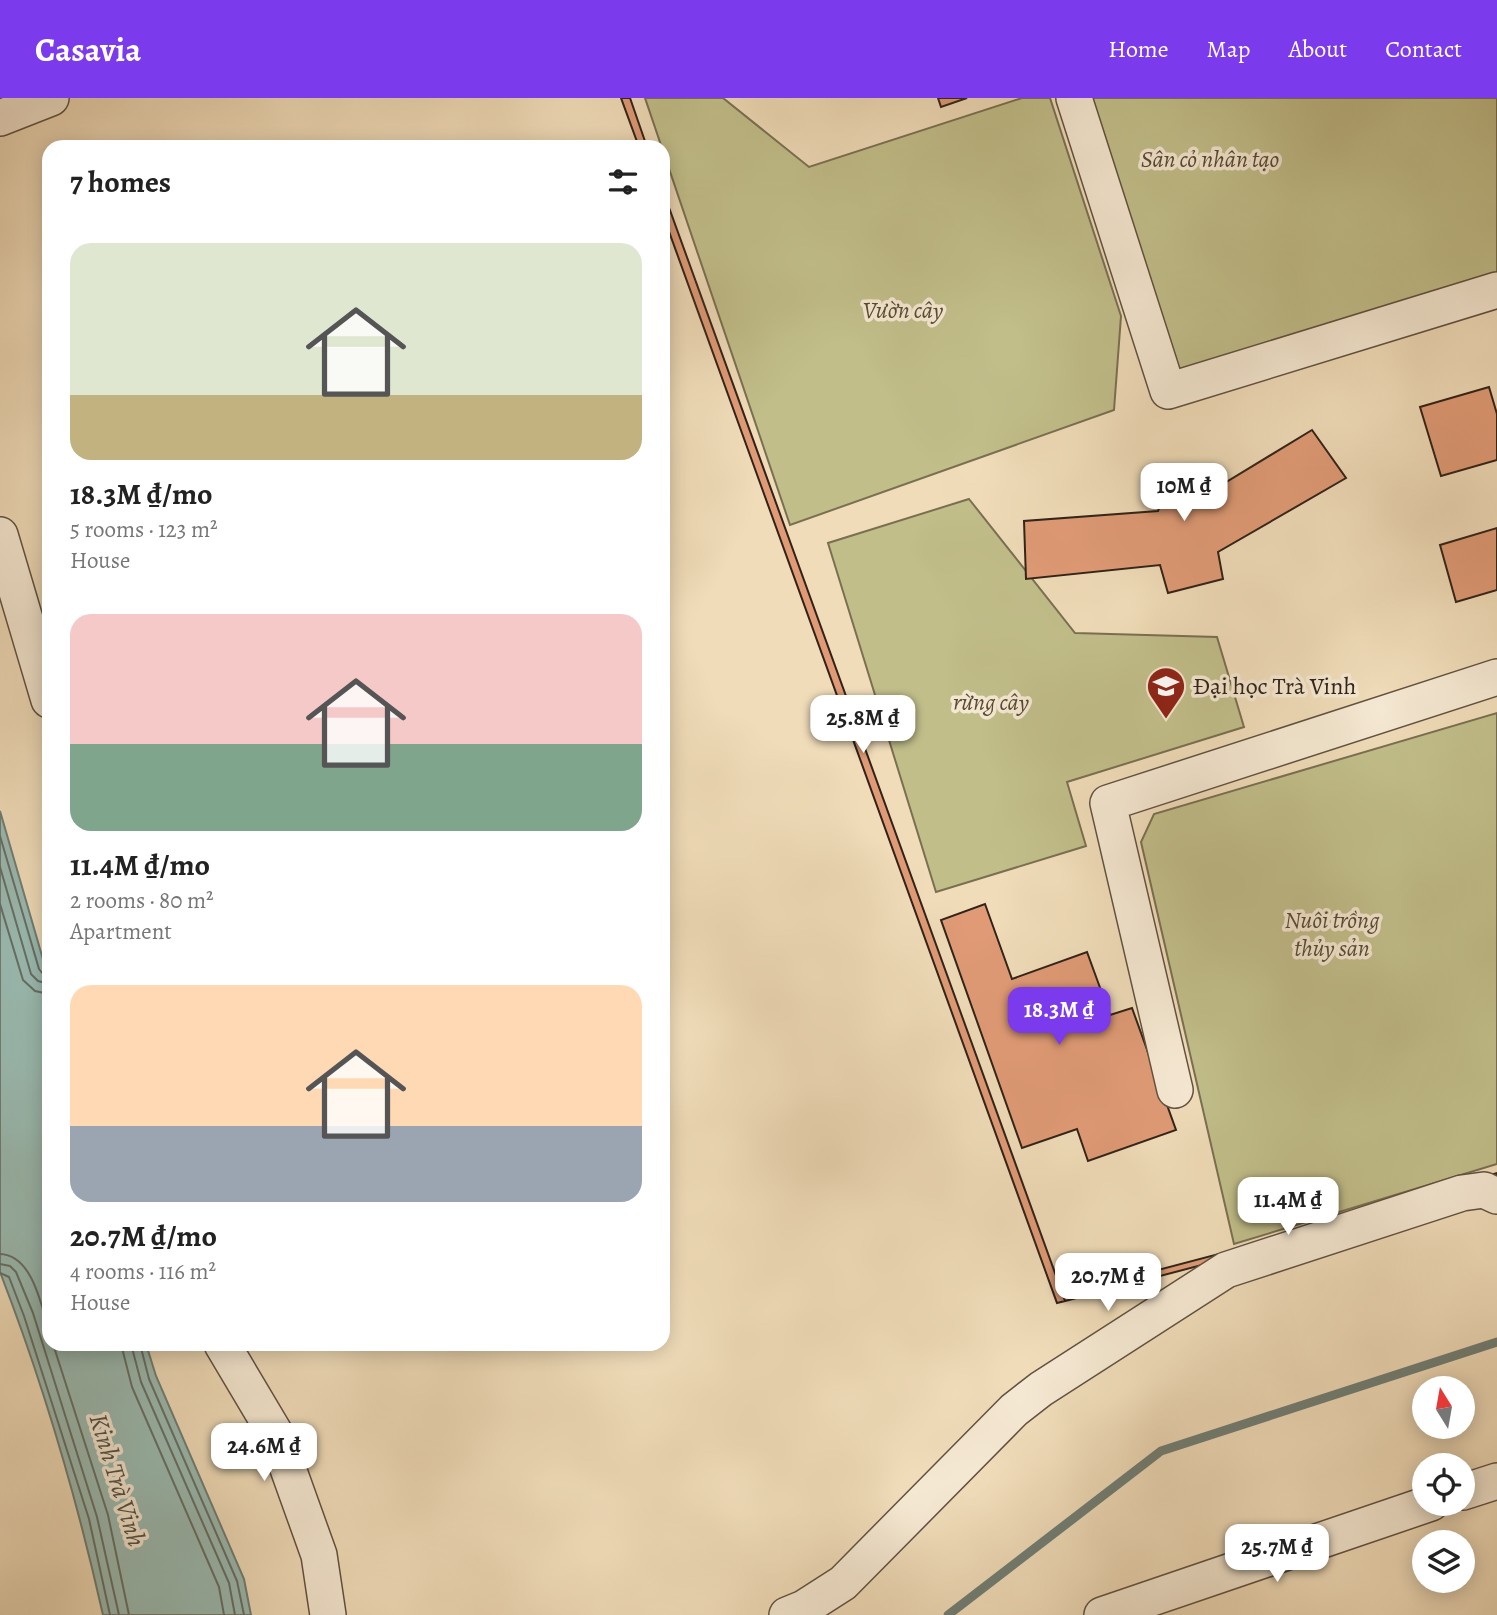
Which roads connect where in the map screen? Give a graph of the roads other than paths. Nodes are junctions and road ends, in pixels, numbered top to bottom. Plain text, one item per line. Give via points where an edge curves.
1 (51, 98) edge
2 (1074, 98) edge
3 (0, 118) edge
4 (1497, 290) edge
5 (0, 535) edge
6 (42, 676) edge
7 (1497, 677) edge
8 (1175, 1090) dead end
9 (1497, 1196) edge
10 (226, 1351) edge
11 (1497, 1481) edge
12 (1475, 1488) edge
13 (1412, 1509) edge
14 (328, 1615) edge
15 (787, 1615) edge
16 (1102, 1615) edge

1 - 3 street
2 - 4 street via 1168,391
5 - 6 street
7 - 8 street via 1108,803
9 - 15 street via 1483,1191 1462,1193 1226,1270 1014,1410 843,1583
10 - 14 street via 276,1435 318,1555
11 - 12 street
13 - 16 street

